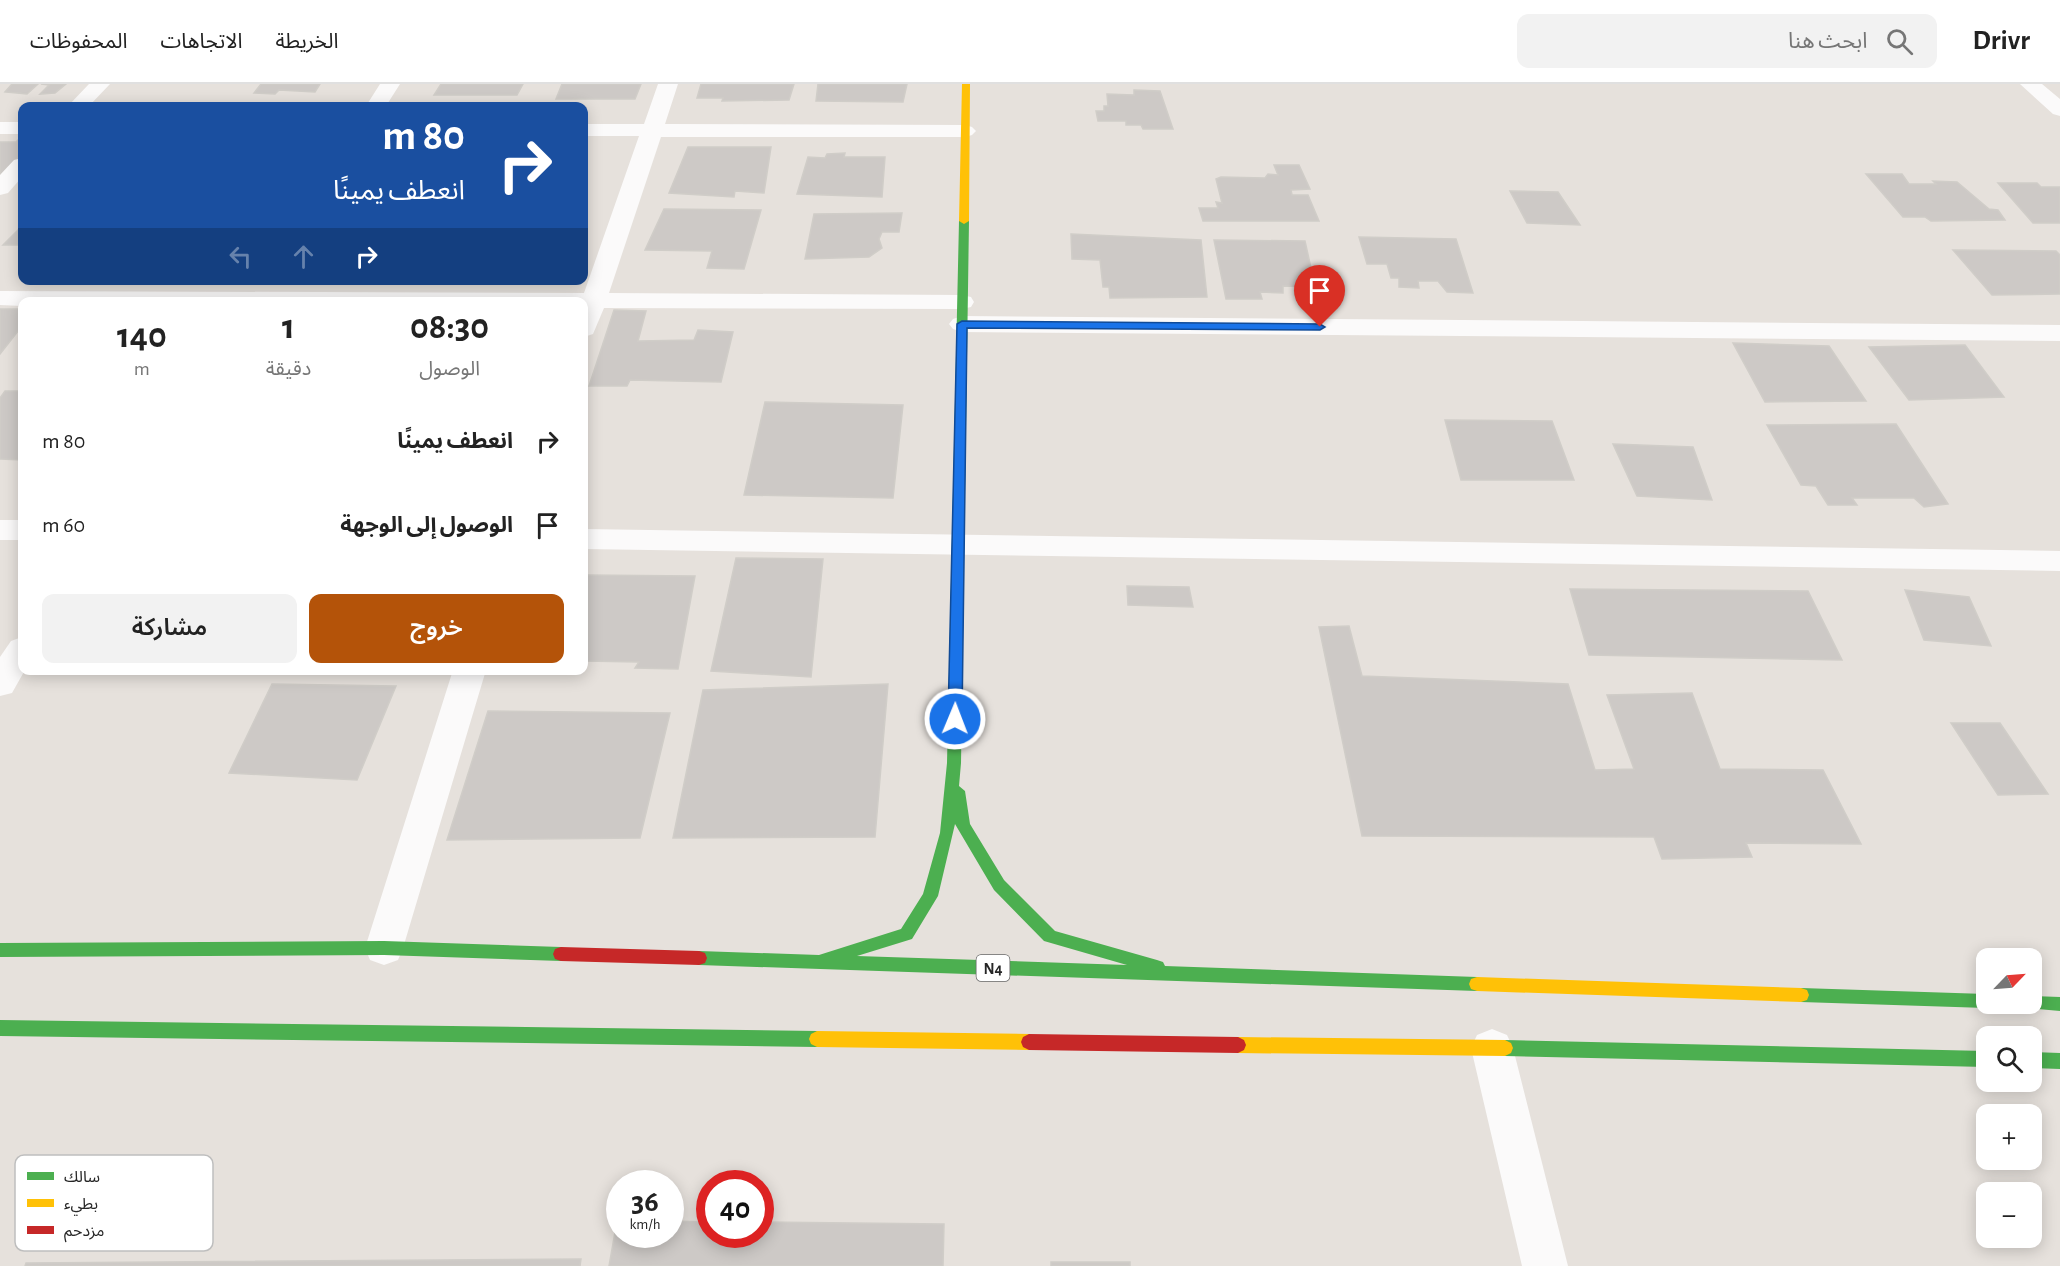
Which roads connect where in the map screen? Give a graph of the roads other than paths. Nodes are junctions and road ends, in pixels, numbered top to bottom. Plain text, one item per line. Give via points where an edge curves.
1 (100, 84) edge
2 (390, 84) edge
3 (668, 84) edge
4 (966, 84) edge
5 (2030, 84) edge
6 (82, 102) edge
7 (379, 102) edge
8 (2060, 111) edge
9 (0, 128) edge
10 (18, 128) edge
11 (588, 130) edge
12 (652, 130) junction
13 (965, 130) junction
14 (18, 169) edge
15 (0, 188) edge
16 (254, 294) edge
17 (64, 297) edge
18 (399, 297) edge
19 (0, 298) edge
20 (18, 298) edge
21 (588, 301) edge
22 (593, 301) junction
23 (962, 314) junction
24 (588, 317) edge
25 (2060, 333) edge
26 (0, 530) edge
27 (18, 530) edge
28 (588, 539) edge
29 (958, 546) junction
30 (2060, 561) edge
31 (18, 655) edge
32 (468, 675) edge
33 (0, 684) edge
34 (954, 763) junction
35 (384, 948) junction
36 (0, 950) edge
37 (815, 962) junction
38 (1183, 975) junction
39 (1976, 1001) edge
40 (2042, 1003) edge
41 (2060, 1004) edge
42 (0, 1028) edge
43 (1492, 1048) junction
44 (1976, 1059) edge
45 (2042, 1060) edge
46 (2060, 1061) edge
47 (1545, 1266) edge

1 - 6 street
2 - 7 street
3 - 12 street
4 - 13 main road
5 - 8 street
9 - 10 street
11 - 12 street
12 - 13 street
12 - 22 street
13 - 23 main road
14 - 15 street
16 - 17 street
16 - 18 street
19 - 20 street
21 - 22 street
22 - 23 street
22 - 24 street
23 - 25 street
23 - 29 main road
26 - 27 street
28 - 29 street
29 - 30 street
29 - 34 main road
31 - 33 street
32 - 35 street
34 - 37 main road via 947,833 930,897 906,934
34 - 38 main road via 963,825 999,885 1050,936
35 - 36 main road, N4
35 - 37 main road, N4
37 - 38 main road, N4
38 - 39 main road, N4
40 - 41 main road
42 - 43 main road
43 - 44 main road
43 - 47 street
45 - 46 main road

